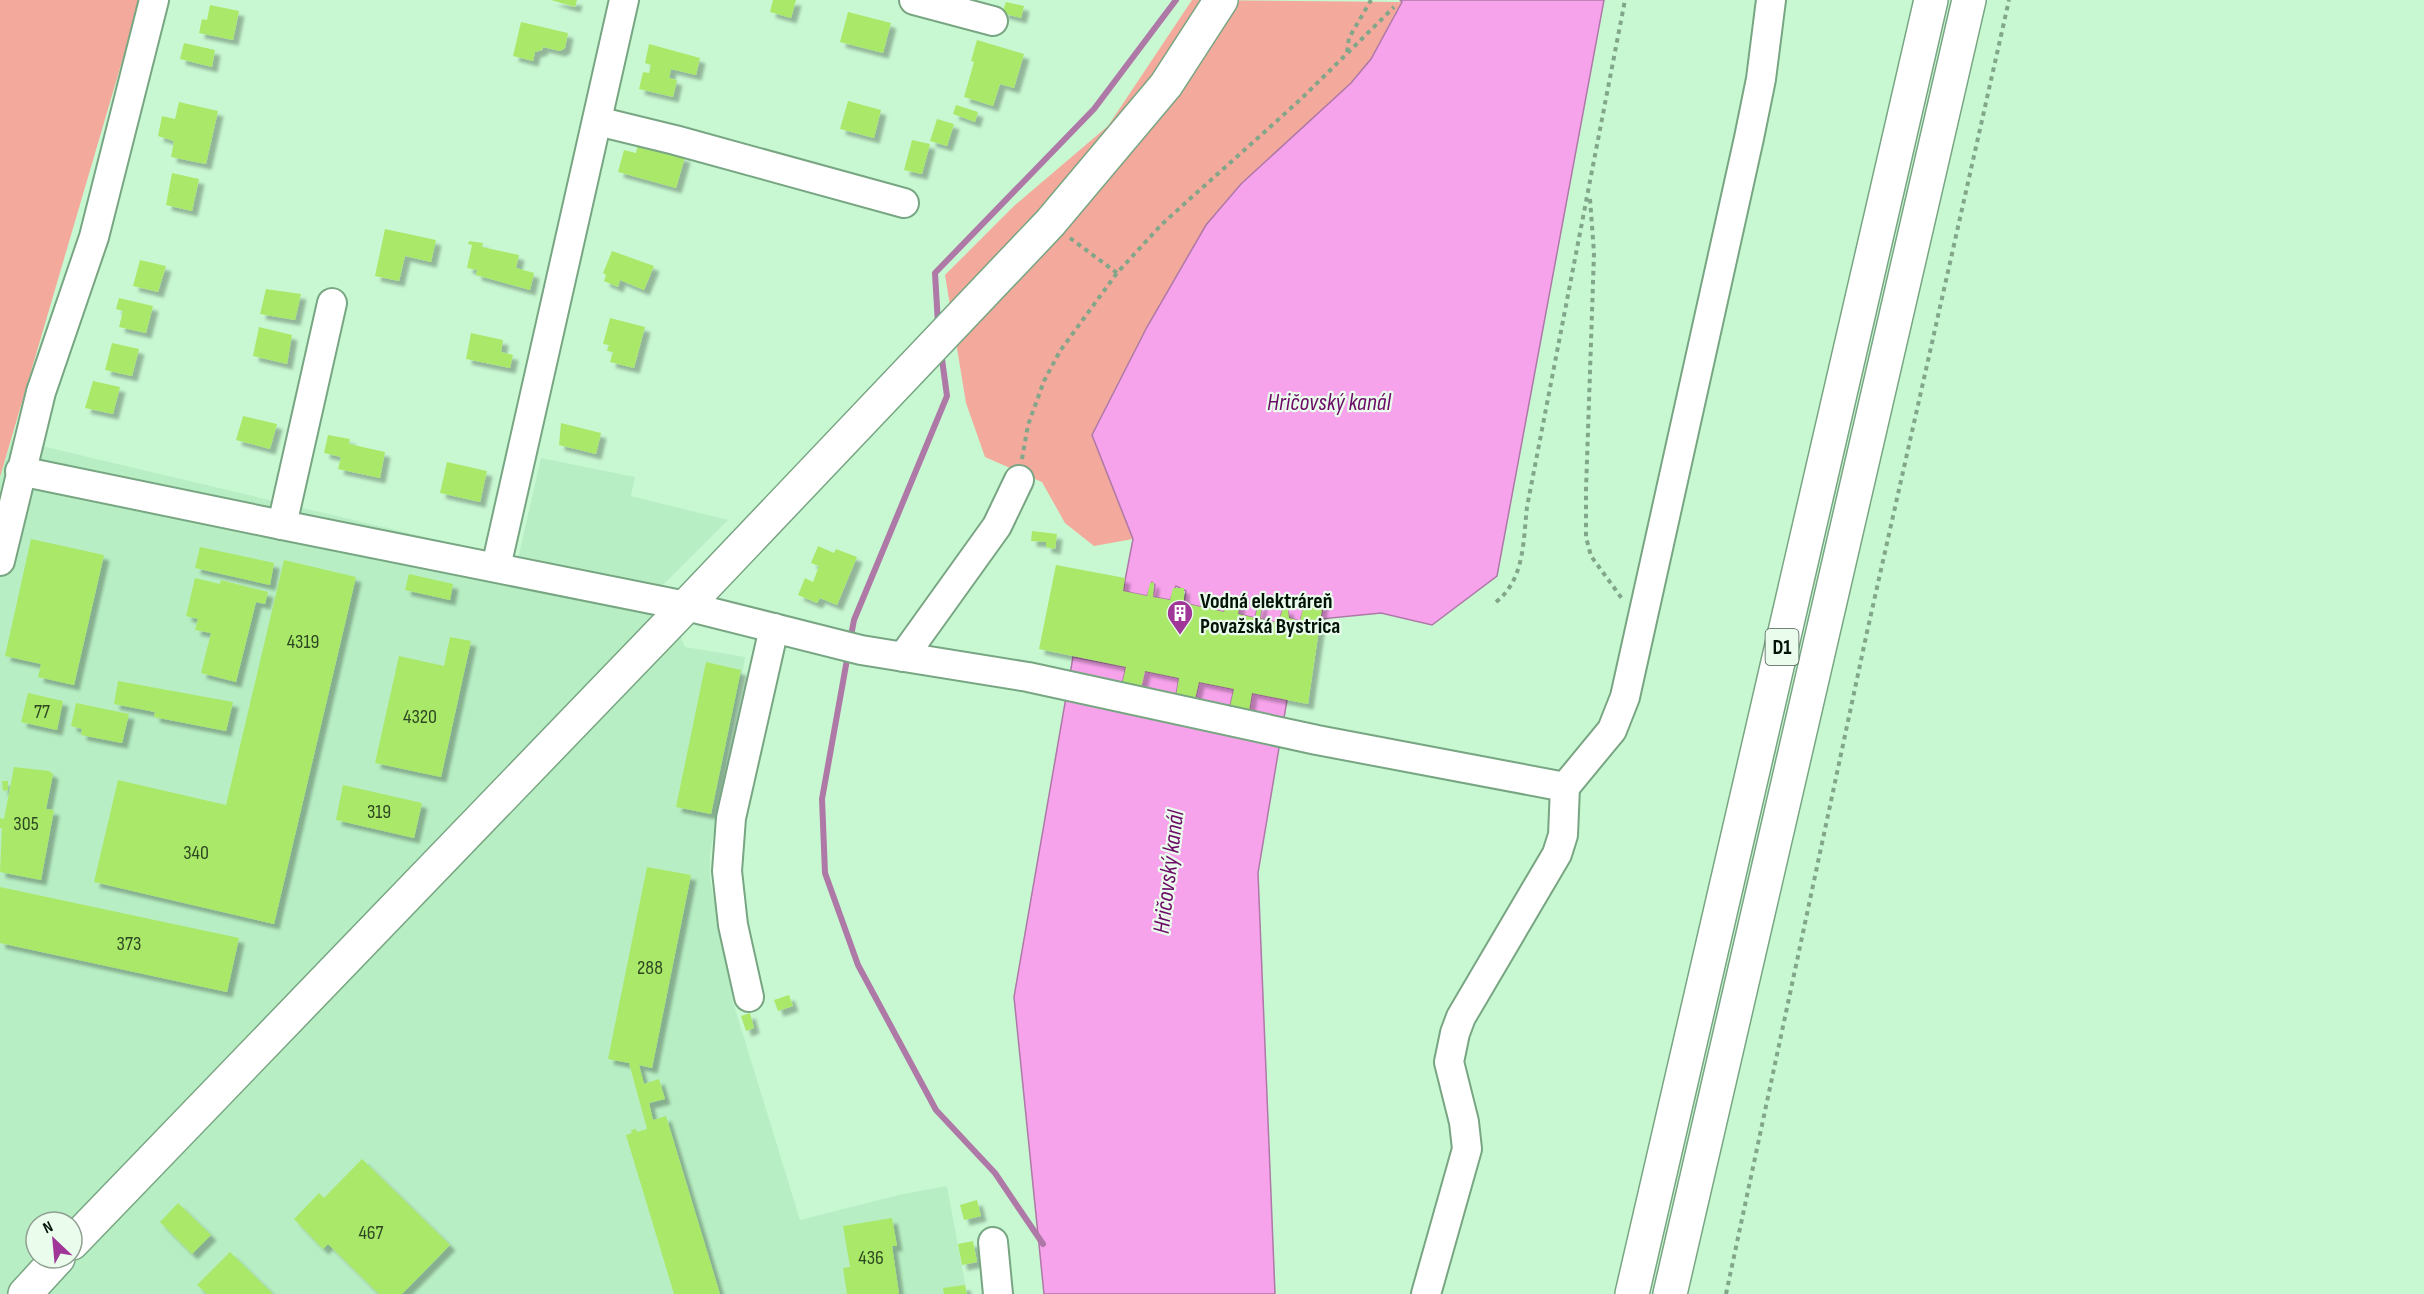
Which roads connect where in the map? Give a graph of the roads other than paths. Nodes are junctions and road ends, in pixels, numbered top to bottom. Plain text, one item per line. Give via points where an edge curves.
1 (154, 0) edge
2 (624, 0) edge
3 (914, 0) edge
4 (1221, 0) edge
5 (1772, 0) edge
6 (1931, 0) edge
7 (1969, 0) edge
8 (993, 21) dead end
9 (597, 121) junction
10 (904, 203) dead end
11 (332, 303) dead end
12 (20, 471) junction
13 (1019, 480) road end
14 (282, 525) junction
15 (0, 561) edge
16 (496, 567) junction
17 (686, 606) junction
18 (774, 628) junction
19 (903, 657) junction
20 (1565, 787) junction
21 (749, 997) dead end
22 (84, 1231) edge
23 (993, 1242) dead end
24 (47, 1270) edge
25 (24, 1294) edge
26 (998, 1294) edge
27 (1426, 1294) edge
28 (1632, 1294) edge
29 (1670, 1294) edge

1 - 12 street via 94,237 48,367
2 - 9 street
3 - 8 street
4 - 17 main road via 1166,85 1050,223
5 - 20 street via 1749,138 1626,697 1612,730
6 - 28 main road, D1
7 - 29 main road, D1
9 - 10 street
9 - 16 street
11 - 14 street
12 - 14 street
12 - 15 street
13 - 19 street via 997,526
14 - 16 street
16 - 17 street
17 - 18 street
17 - 22 main road
18 - 19 street
18 - 21 street via 731,818 727,871 733,925
19 - 20 street via 1028,677 1317,740
20 - 27 street via 1563,835 1557,854 1461,1017 1451,1047 1451,1076 1467,1149
23 - 26 street
24 - 25 main road

